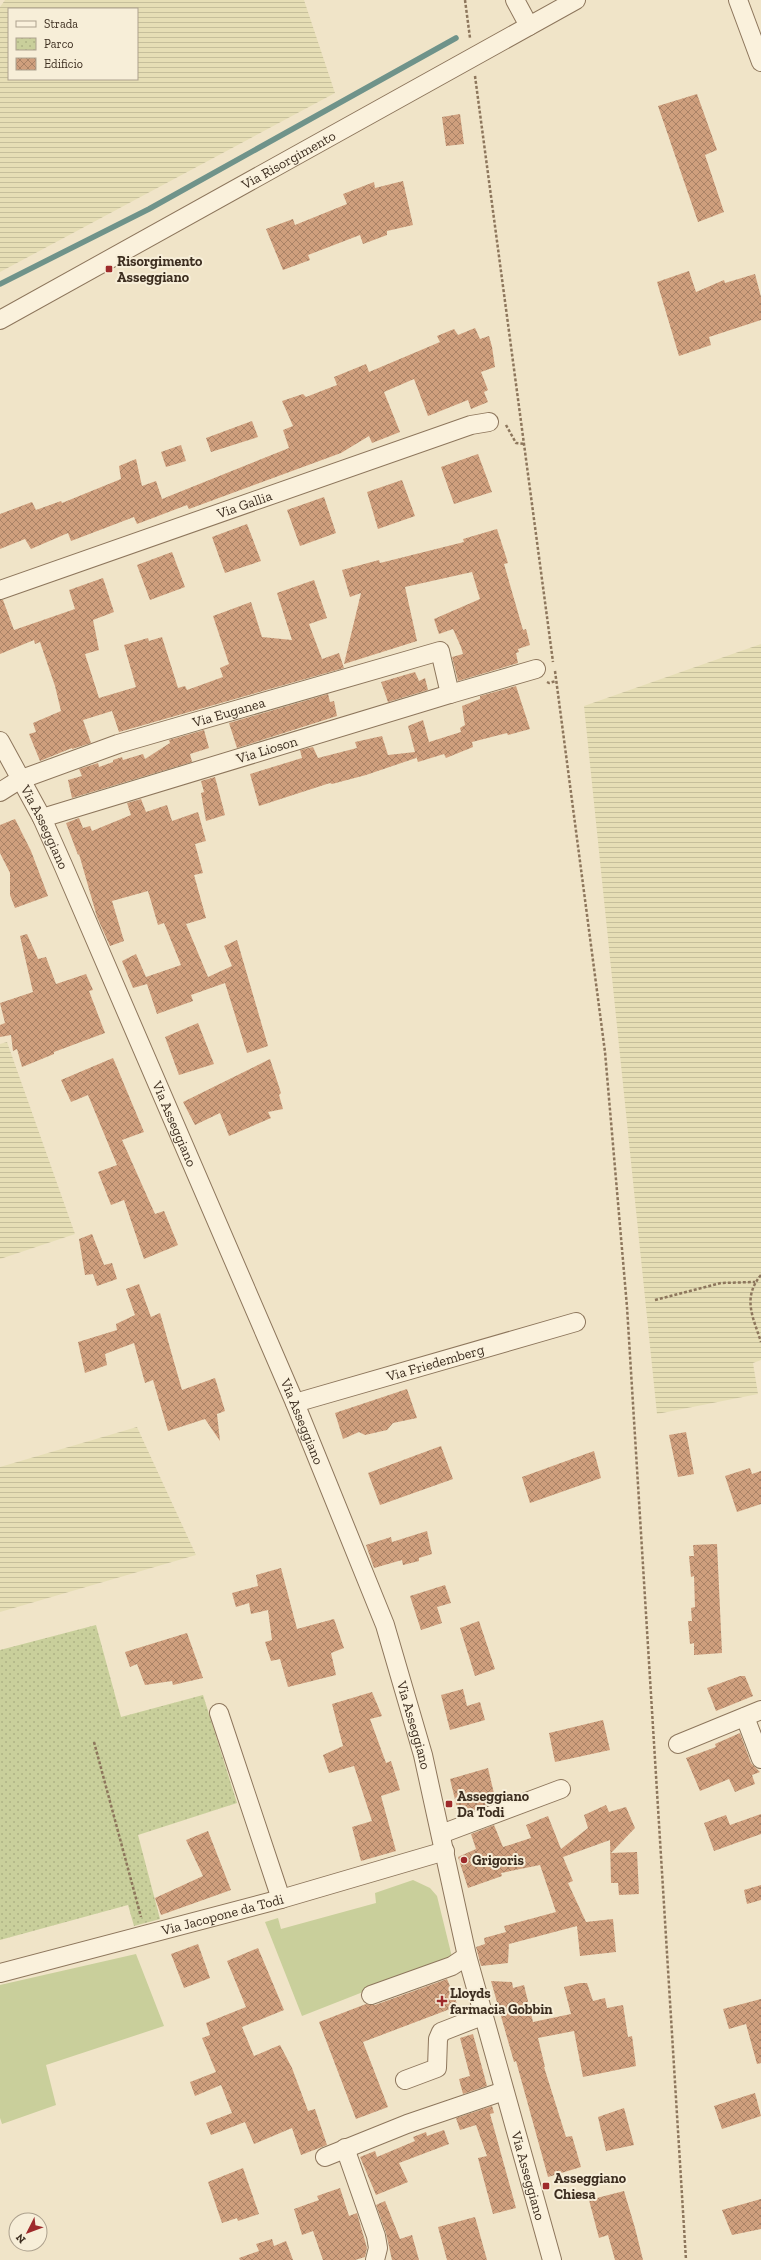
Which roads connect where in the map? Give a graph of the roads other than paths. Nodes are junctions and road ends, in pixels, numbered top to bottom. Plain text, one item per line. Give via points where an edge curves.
1 (515, 0) edge
2 (576, 0) edge
3 (738, 0) edge
4 (529, 26) junction
5 (761, 62) edge
6 (0, 320) edge
7 (489, 422) road end
8 (0, 590) edge
9 (536, 669) dead end
10 (450, 694) junction
11 (0, 741) edge
12 (19, 780) junction
13 (0, 792) edge
14 (42, 818) junction
15 (576, 1322) dead end
16 (295, 1404) junction
17 (219, 1713) dead end
18 (753, 1713) edge
19 (678, 1744) dead end
20 (761, 1759) edge
21 (561, 1789) dead end
22 (443, 1842) junction
23 (281, 1899) junction
24 (467, 1956) junction
25 (0, 1974) edge
26 (371, 1995) dead end
27 (482, 2016) junction
28 (405, 2080) dead end
29 (504, 2091) junction
30 (345, 2148) junction
31 (325, 2157) dead end
32 (375, 2260) edge
33 (552, 2260) edge

1 - 4 street
2 - 4 street, Via Risorgimento
3 - 5 street
4 - 6 street, Via Risorgimento
7 - 8 street, Via Gallia via 471,425
9 - 10 street, Via Lioson
10 - 12 street, Via Euganea via 440,651 118,744
10 - 14 street, Via Lioson
11 - 12 street, Via Asseggiano
12 - 13 street, Via Asseggiano
12 - 14 street, Via Asseggiano
14 - 16 street, Via Asseggiano
15 - 16 street, Via Friedemberg
16 - 22 street, Via Asseggiano via 385,1625 423,1755
17 - 23 street
18 - 19 street
18 - 20 street
21 - 22 street, Via Jacopone da Todi
22 - 23 street, Via Jacopone da Todi
22 - 24 street, Via Asseggiano
23 - 25 street, Via Jacopone da Todi
24 - 26 street via 452,1966
24 - 27 street, Via Asseggiano
27 - 28 street via 441,2032 438,2039 437,2068
27 - 29 street, Via Asseggiano
29 - 30 street
29 - 33 street, Via Asseggiano
30 - 31 street
30 - 32 street via 376,2236 378,2248

